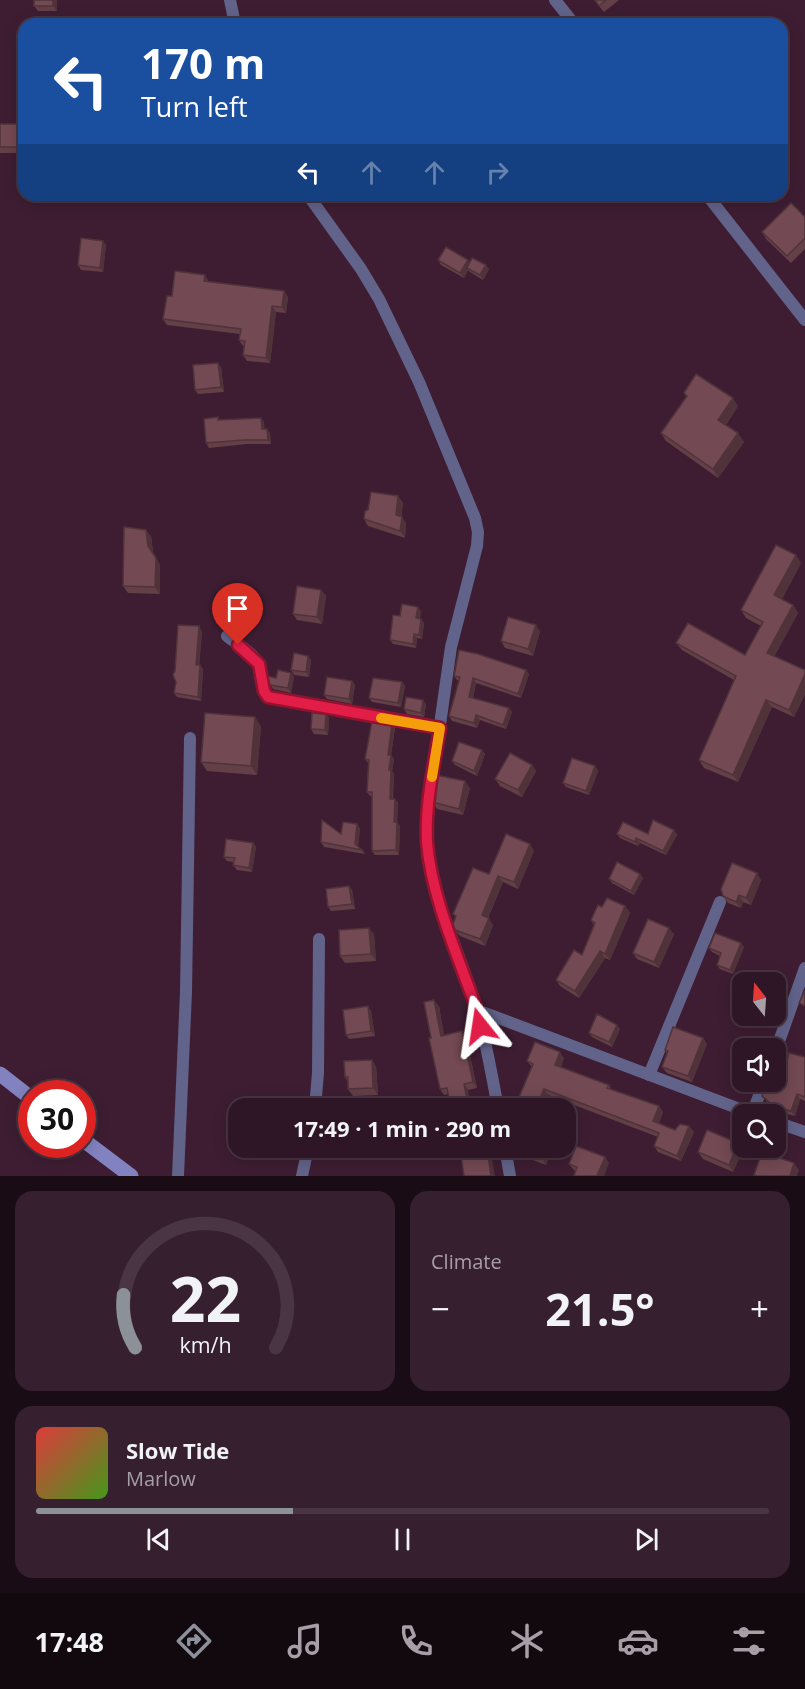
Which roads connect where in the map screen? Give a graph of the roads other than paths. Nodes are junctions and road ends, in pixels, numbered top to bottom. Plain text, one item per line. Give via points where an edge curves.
1 (231, 0) edge
2 (555, 0) edge
3 (234, 18) edge
4 (569, 18) edge
5 (312, 201) edge
6 (712, 201) edge
7 (805, 320) edge
8 (227, 636) dead end
9 (440, 728) junction
10 (190, 738) dead end
11 (720, 902) edge
12 (319, 939) dead end
13 (805, 968) edge
14 (477, 1010) junction
15 (780, 1038) edge
16 (0, 1074) edge
17 (649, 1075) junction
18 (18, 1088) edge
19 (316, 1098) edge
20 (496, 1098) edge
21 (732, 1106) edge
22 (786, 1125) edge
23 (805, 1132) edge
24 (96, 1150) edge
25 (306, 1158) edge
26 (507, 1158) edge
27 (131, 1176) edge
28 (178, 1176) edge
29 (302, 1176) edge
30 (510, 1176) edge

1 - 3 street
2 - 4 street
5 - 9 street via 379,299 419,382 475,518 477,546 451,647
6 - 7 street
8 - 9 street via 259,664 268,697
9 - 14 street via 427,820 430,867
10 - 28 street
11 - 17 street
12 - 19 street
13 - 15 street
14 - 17 street
14 - 20 street
16 - 18 main road
17 - 21 street
22 - 23 street
24 - 27 main road
25 - 29 street
26 - 30 street

